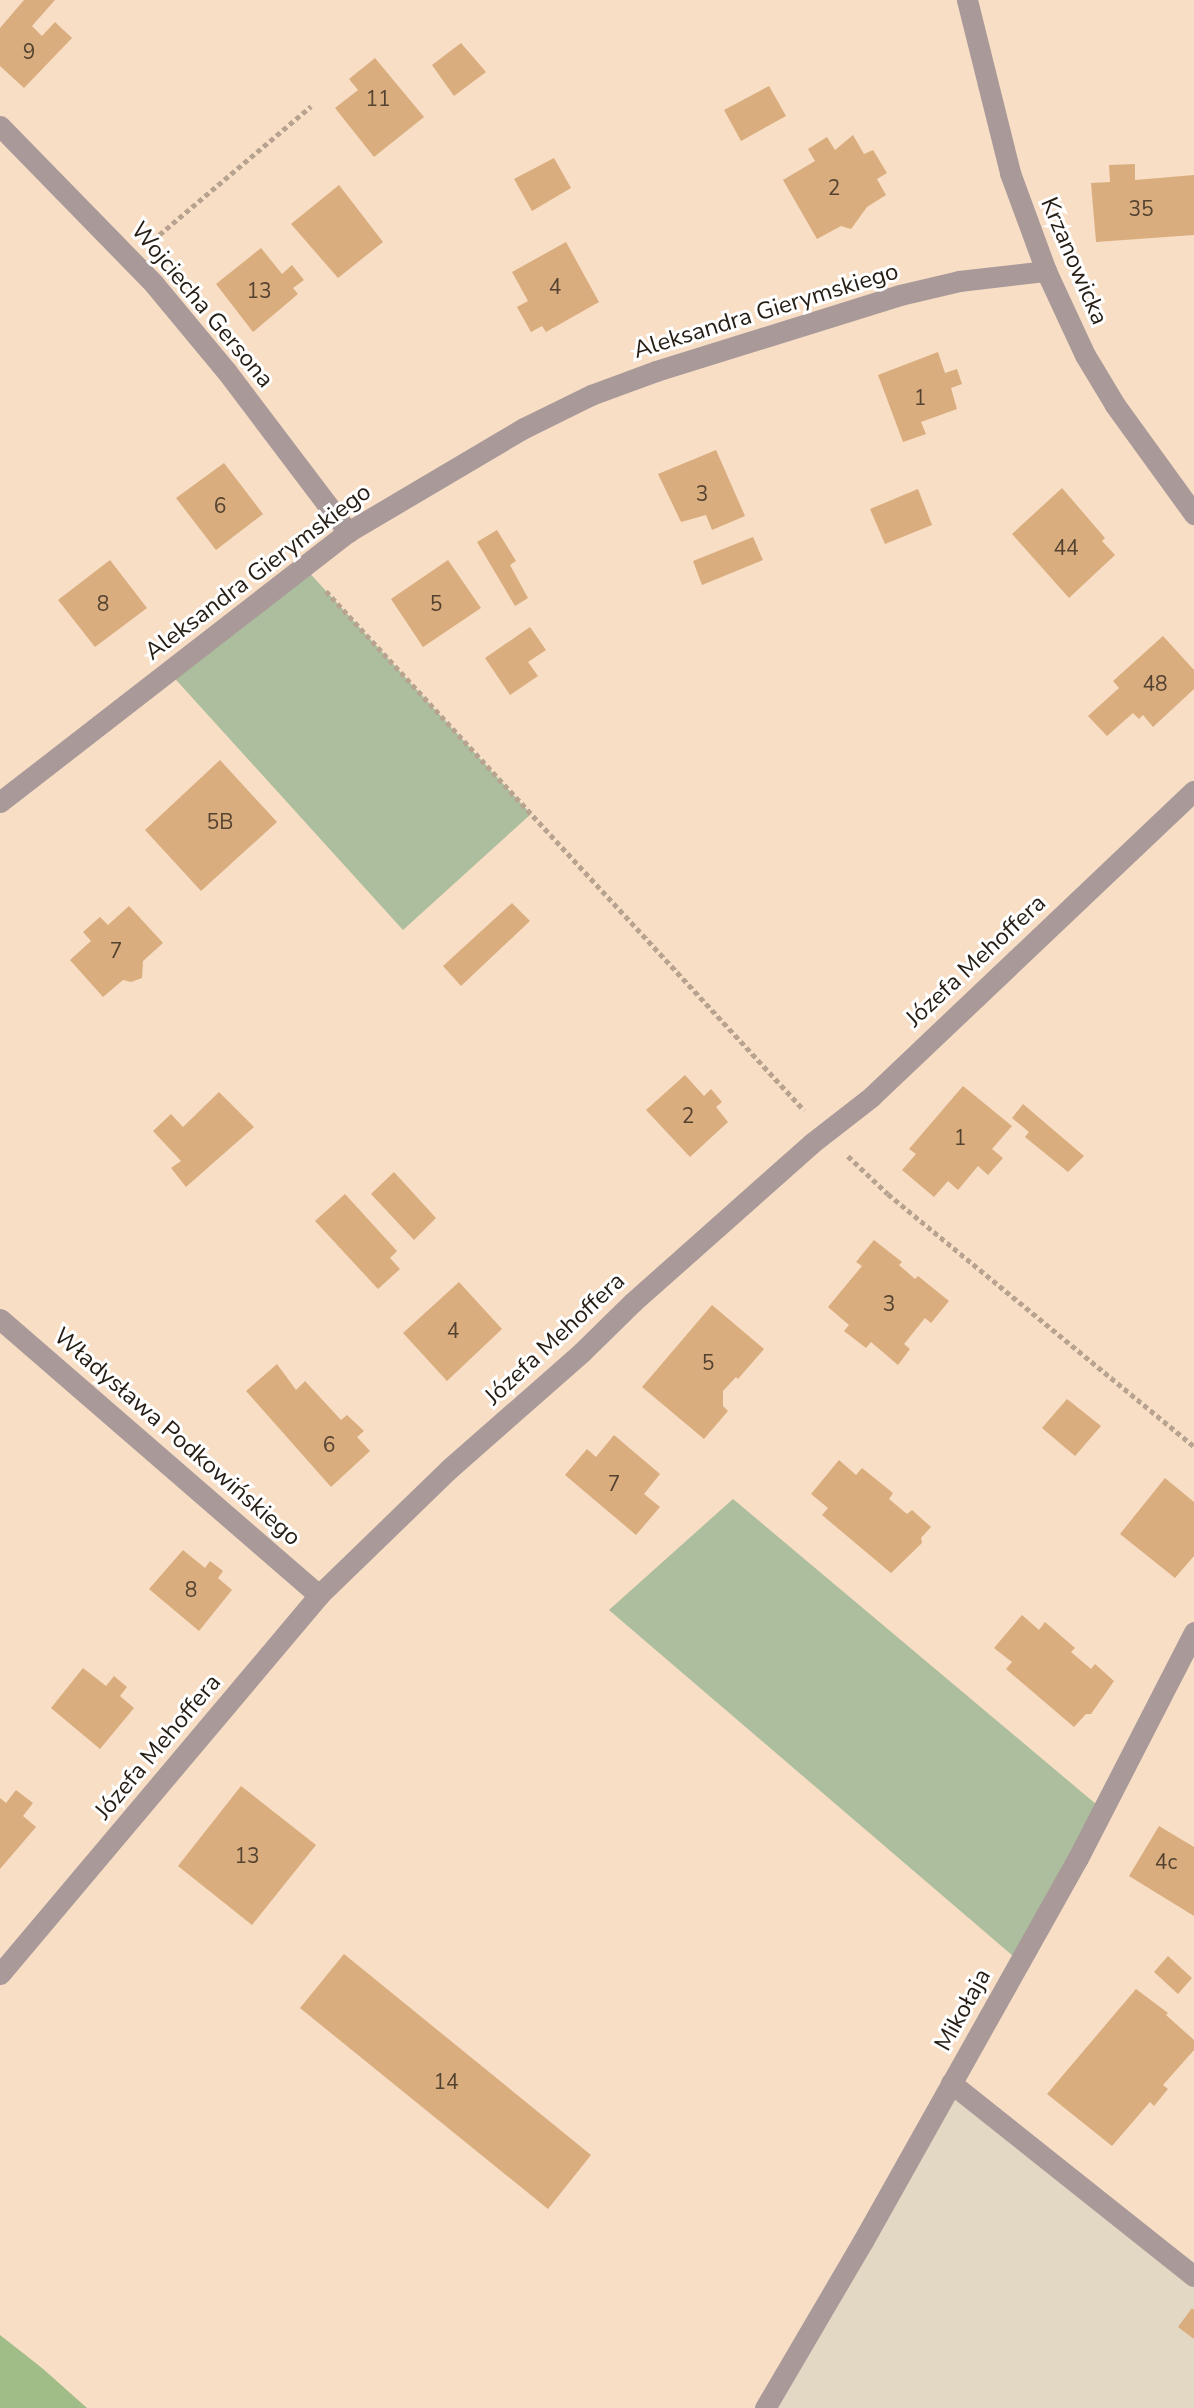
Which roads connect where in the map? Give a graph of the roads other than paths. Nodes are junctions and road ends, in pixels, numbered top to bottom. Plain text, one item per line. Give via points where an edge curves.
1 (967, 0) edge
2 (0, 126) edge
3 (1046, 271) junction
4 (1194, 514) edge
5 (348, 532) junction
6 (1194, 791) edge
7 (0, 802) edge
8 (0, 1319) edge
9 (319, 1595) junction
10 (1194, 1632) edge
11 (0, 1974) edge
12 (951, 2083) junction
13 (1194, 2276) edge
14 (765, 2408) edge

1 - 3 street, Krzanowicka via 1010,173
2 - 5 street, Wojciecha Gersona via 131,258 227,372
3 - 4 street, Krzanowicka via 1085,355 1115,405
3 - 5 street, Aleksandra Gierymskiego via 959,281 900,295 591,395 524,428
5 - 7 street, Aleksandra Gierymskiego
6 - 9 street, Józefa Mehoffera via 871,1097 449,1469
8 - 9 street, Władysława Podkowińskiego
9 - 11 street, Józefa Mehoffera
10 - 12 street, Mikołaja via 1078,1858
12 - 13 street
12 - 14 street, Mikołaja

